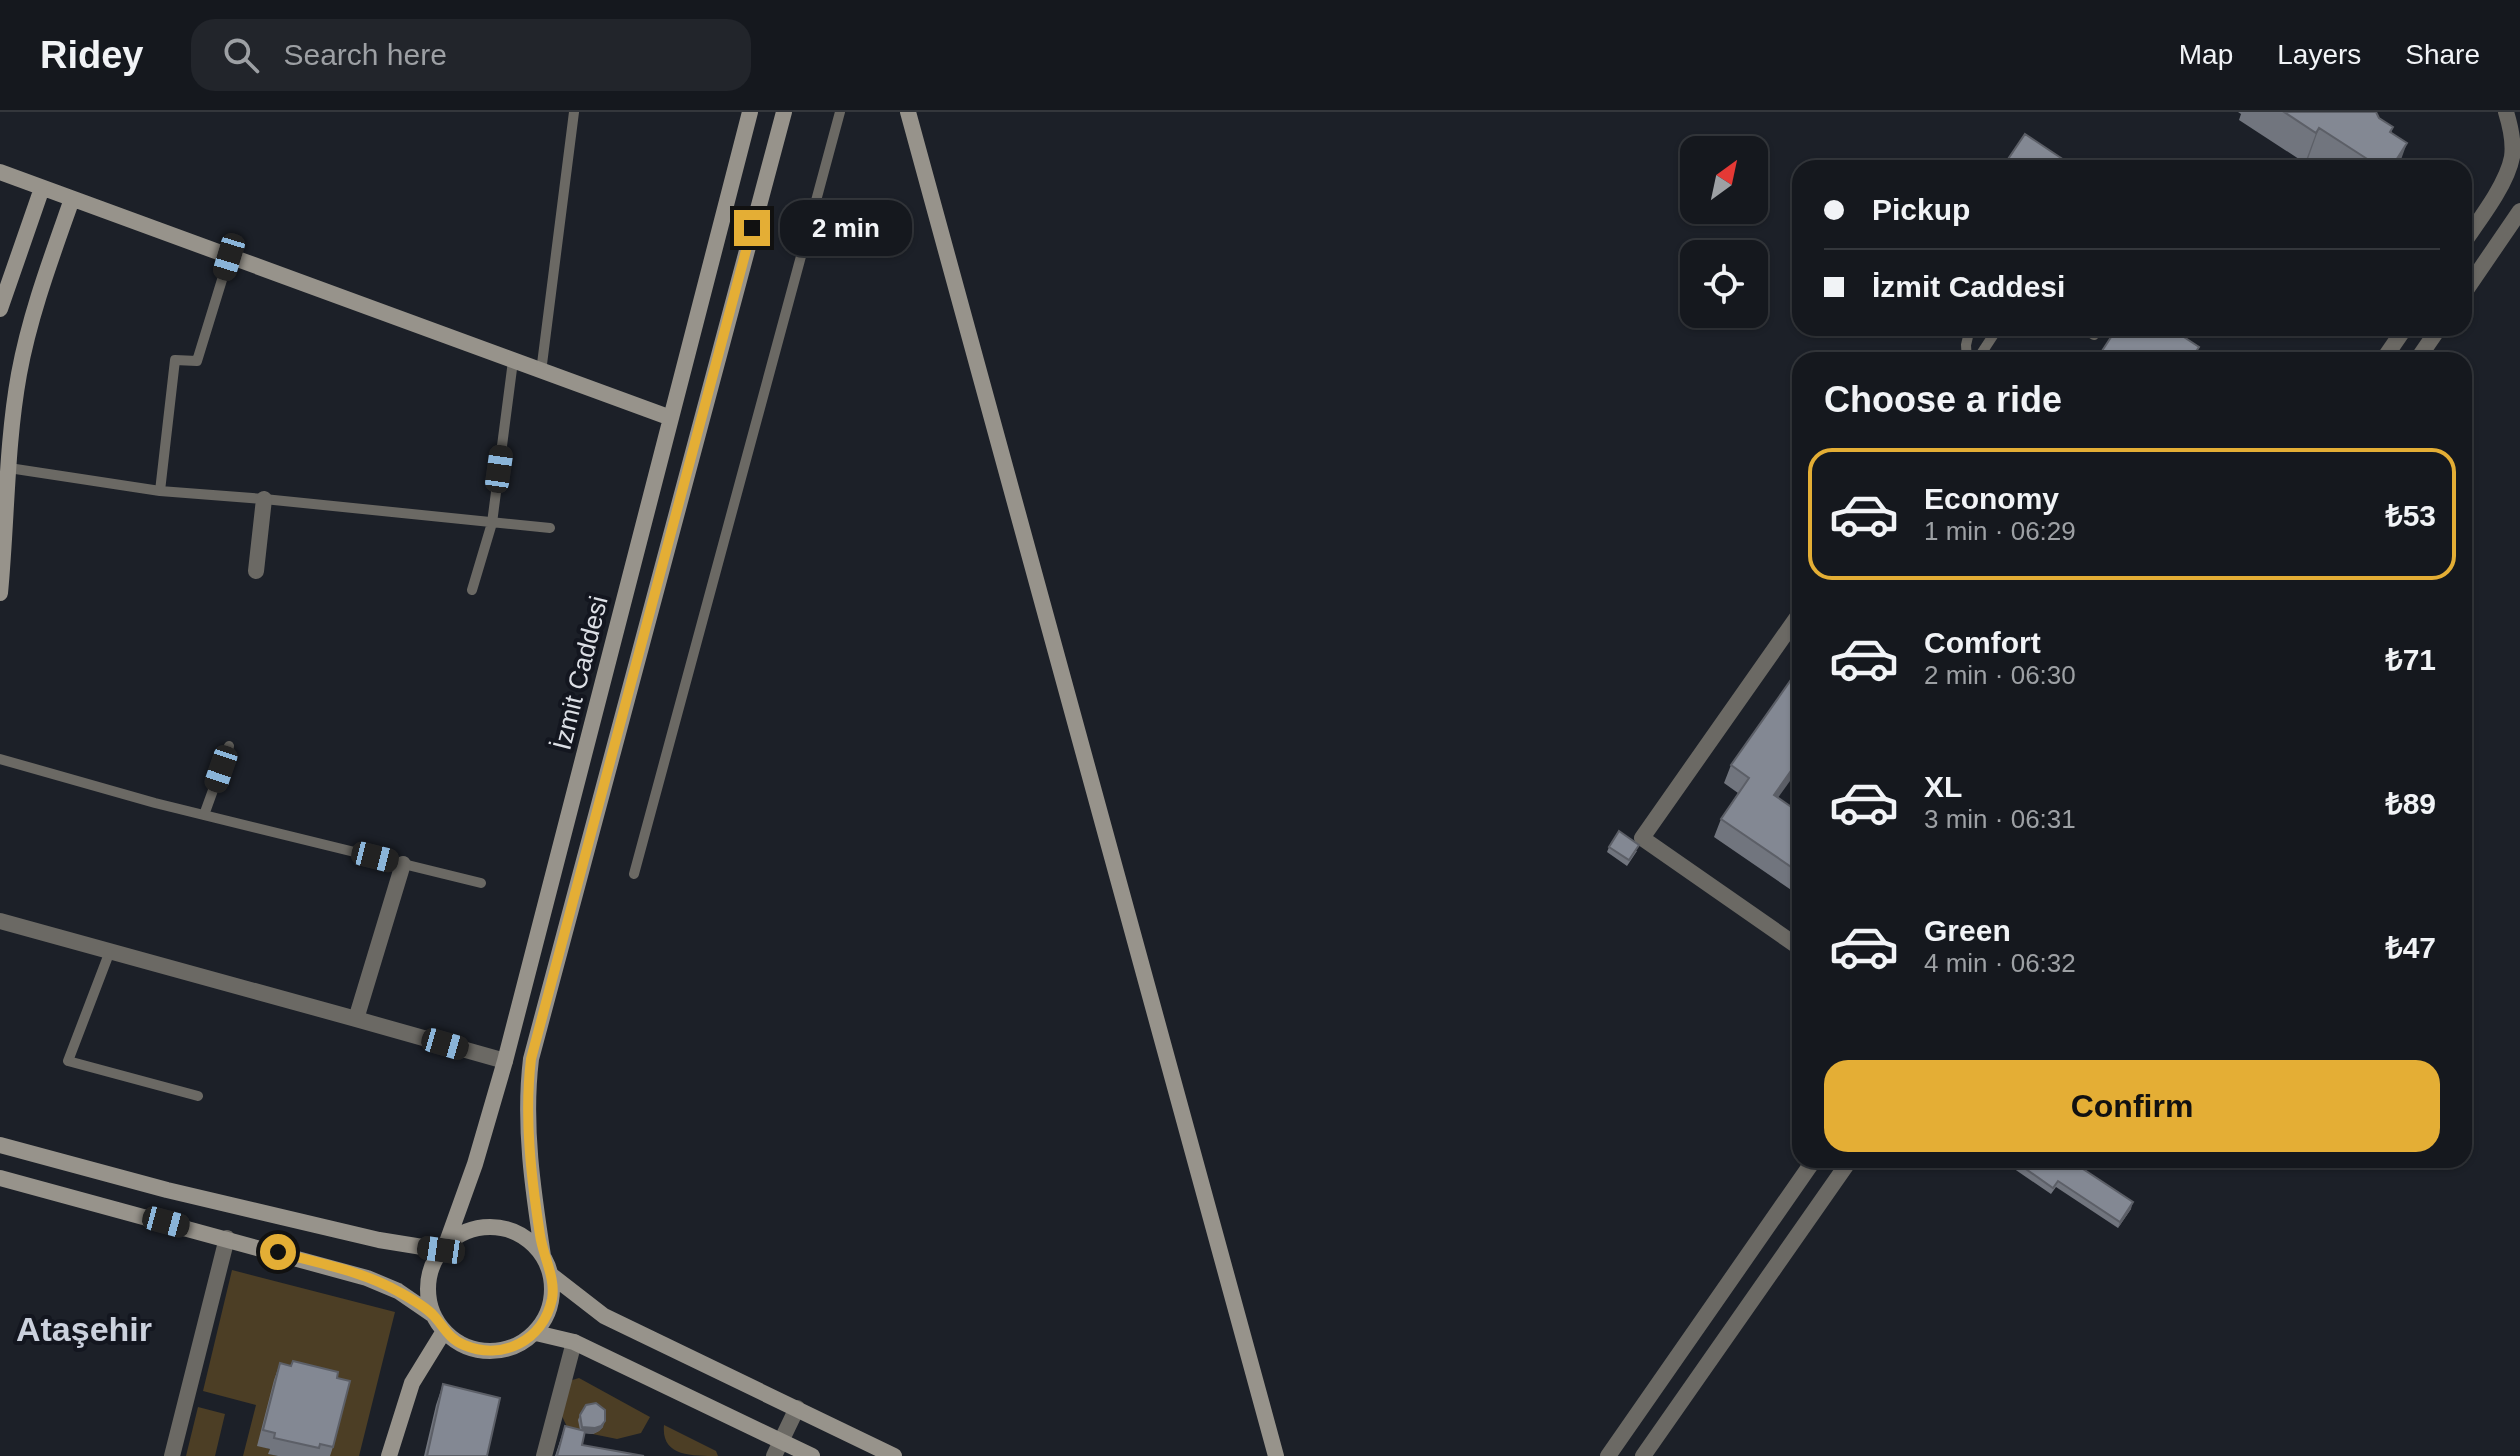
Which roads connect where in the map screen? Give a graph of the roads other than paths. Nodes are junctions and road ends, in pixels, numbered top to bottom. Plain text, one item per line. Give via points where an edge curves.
1 (574, 112) edge
2 (750, 112) edge
3 (784, 112) edge
4 (840, 112) edge
5 (906, 112) edge
6 (2506, 112) edge
7 (0, 172) edge
8 (42, 188) junction
9 (72, 199) junction
10 (2520, 211) edge
11 (2472, 229) edge
12 (229, 257) junction
13 (2472, 282) edge
14 (0, 309) edge
15 (513, 361) junction
16 (541, 372) junction
17 (671, 418) junction
18 (9, 468) junction
19 (160, 491) junction
20 (264, 499) junction
21 (492, 523) junction
22 (550, 528) dead end
23 (256, 571) dead end
24 (472, 590) dead end
25 (0, 593) edge
26 (1792, 624) edge
27 (229, 746) dead end
28 (0, 759) edge
29 (204, 815) junction
30 (403, 864) junction
31 (634, 874) dead end
32 (481, 883) dead end
33 (0, 921) edge
34 (1792, 942) edge
35 (110, 951) junction
36 (356, 1019) junction
37 (505, 1061) junction
38 (198, 1096) dead end
39 (0, 1145) edge
40 (1808, 1168) edge
41 (1844, 1168) edge
42 (0, 1178) edge
43 (227, 1238) junction
44 (444, 1246) junction
45 (543, 1256) junction
46 (551, 1275) junction
47 (433, 1315) junction
48 (444, 1331) junction
49 (536, 1333) junction
50 (574, 1342) junction
51 (797, 1408) junction
52 (778, 1448) edge
53 (172, 1456) edge
54 (389, 1456) edge
55 (544, 1456) edge
56 (812, 1456) edge
57 (894, 1456) edge
58 (1276, 1456) edge
59 (1608, 1456) edge
60 (1643, 1456) edge

1 - 16 lane
2 - 17 street, İzmit Caddesi
3 - 45 street, İzmit Caddesi via 531,1059 529,1132
4 - 31 lane
5 - 58 street
6 - 11 street via 2512,157
7 - 8 street
8 - 9 street
8 - 14 street
9 - 12 street
9 - 18 street via 24,352
10 - 13 street
12 - 15 street
12 - 19 lane via 197,361 175,360
15 - 16 street
15 - 21 lane
16 - 17 street
17 - 37 street, İzmit Caddesi
18 - 19 lane
18 - 25 street
19 - 20 lane
20 - 21 lane
20 - 23 street
21 - 22 lane
21 - 24 lane
26 - 34 street via 1642,838
27 - 29 lane
28 - 29 lane
29 - 30 lane
30 - 32 lane
30 - 36 street
33 - 35 street
35 - 36 street
35 - 38 lane via 68,1061
36 - 37 street
37 - 44 street, İzmit Caddesi via 467,1190
39 - 44 street via 379,1240
40 - 59 street
41 - 60 street
42 - 43 street
43 - 47 street via 367,1278
43 - 53 street
44 - 45 street via 479,1228 497,1228 523,1237
44 - 47 street, İzmit Caddesi via 429,1278
45 - 46 street, İzmit Caddesi
46 - 49 street, İzmit Caddesi via 553,1296
46 - 51 street via 604,1316
47 - 48 street, İzmit Caddesi
48 - 49 street, İzmit Caddesi via 479,1351 500,1351
48 - 54 street via 412,1383
49 - 50 street
50 - 52 street
50 - 55 street
51 - 52 street
51 - 57 street
52 - 56 street

